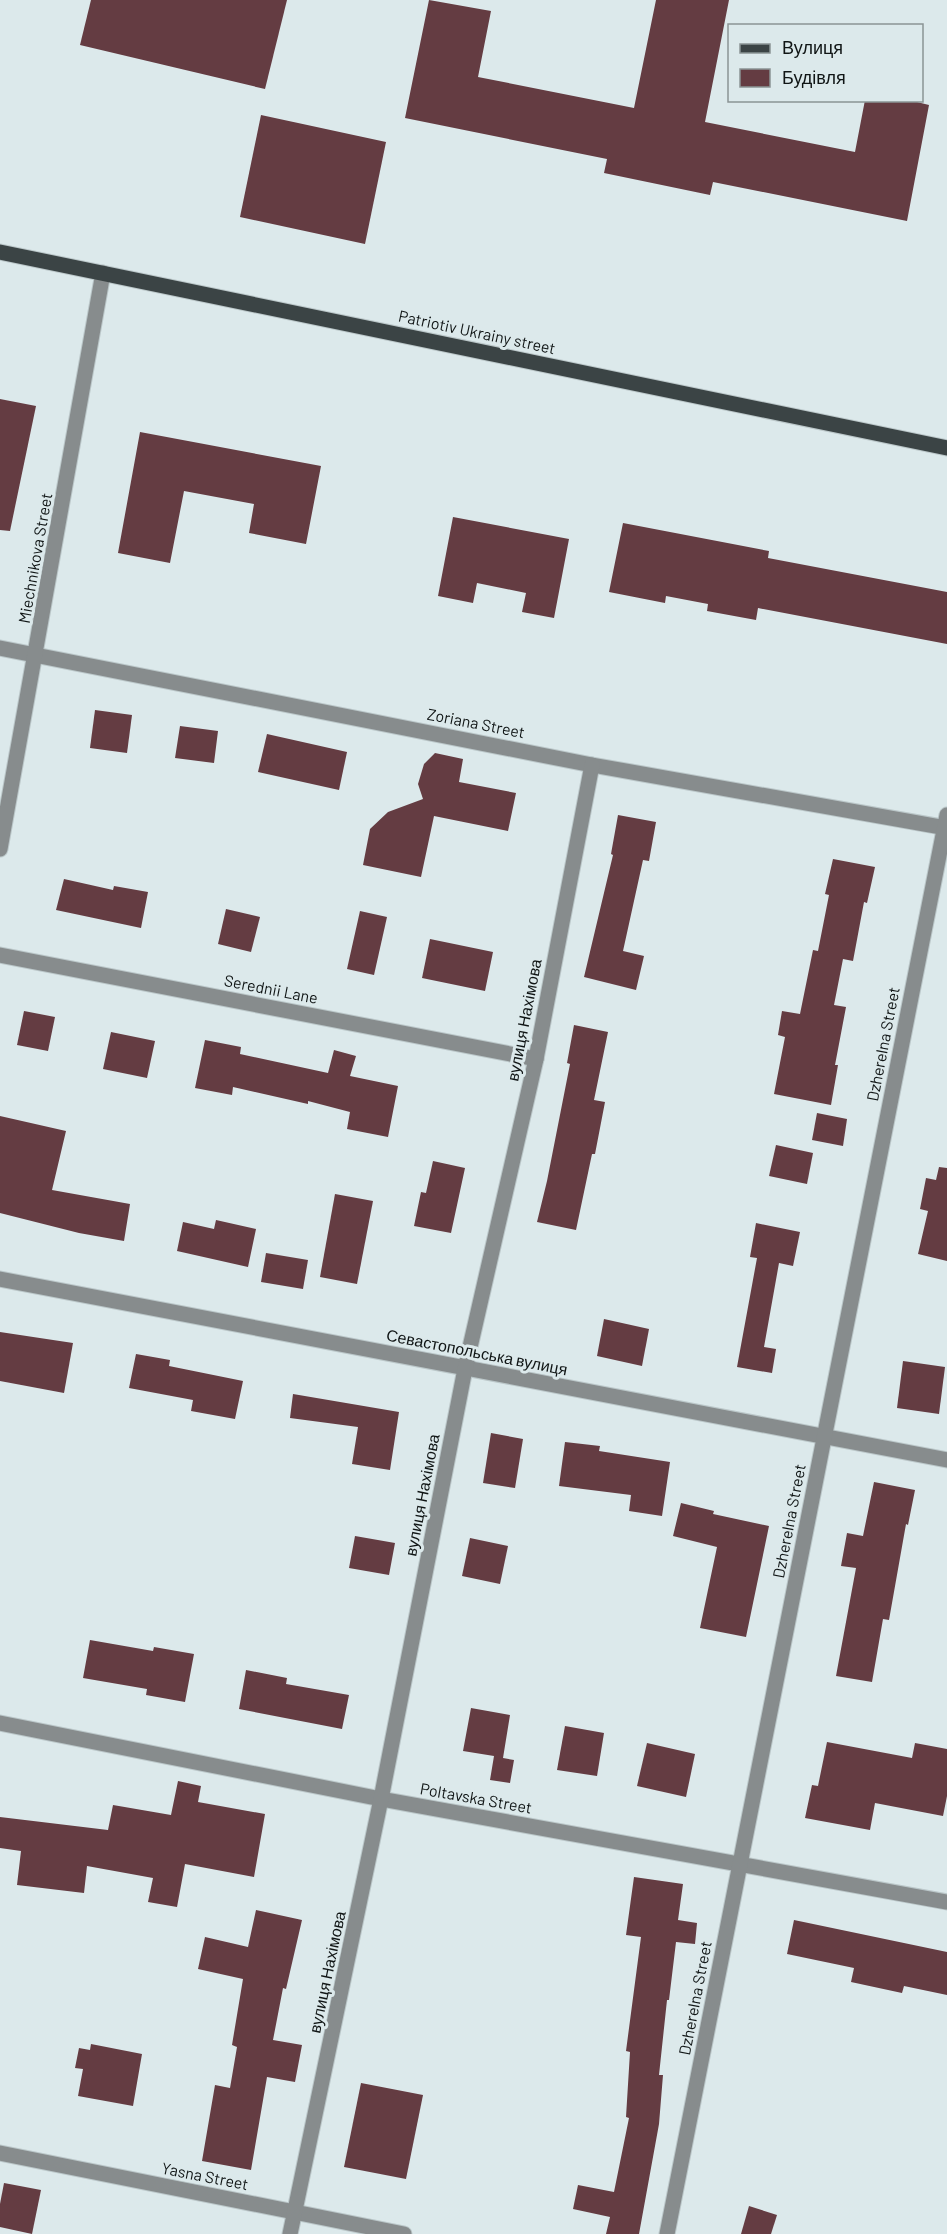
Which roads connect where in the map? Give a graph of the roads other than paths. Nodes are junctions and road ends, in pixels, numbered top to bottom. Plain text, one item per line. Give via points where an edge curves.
1 (0, 252) edge
2 (103, 273) junction
3 (947, 448) edge
4 (0, 648) edge
5 (36, 655) junction
6 (592, 765) junction
7 (946, 823) edge
8 (0, 849) edge
9 (0, 955) edge
10 (536, 1059) junction
11 (0, 1279) edge
12 (465, 1369) junction
13 (824, 1435) junction
14 (947, 1460) edge
15 (0, 1723) edge
16 (381, 1799) junction
17 (739, 1864) junction
18 (947, 1902) edge
19 (0, 2153) edge
20 (295, 2212) junction
21 (290, 2234) edge
22 (404, 2234) edge
23 (667, 2234) edge

1 - 2 main road, Patriotiv Ukrainy street
2 - 3 main road, Patriotiv Ukrainy street
2 - 5 street, Miechnikova Street
4 - 5 street, Zoriana Street
5 - 6 street, Zoriana Street
5 - 8 street, Miechnikova Street
6 - 7 street, Zoriana Street
6 - 10 street, вулиця Нахімова
7 - 13 street, Dzherelna Street
9 - 10 street, Serednii Lane
10 - 12 street, вулиця Нахімова
11 - 12 street, Севастопольська вулиця
12 - 13 street, Севастопольська вулиця
12 - 16 street, вулиця Нахімова
13 - 14 street, Севастопольська вулиця
13 - 17 street, Dzherelna Street
15 - 16 street, Poltavska Street
16 - 17 street, Poltavska Street
16 - 20 street, вулиця Нахімова
17 - 18 street, Poltavska Street
17 - 23 street, Dzherelna Street
19 - 20 street, Yasna Street
20 - 21 street, вулиця Нахімова
20 - 22 street, Yasna Street

